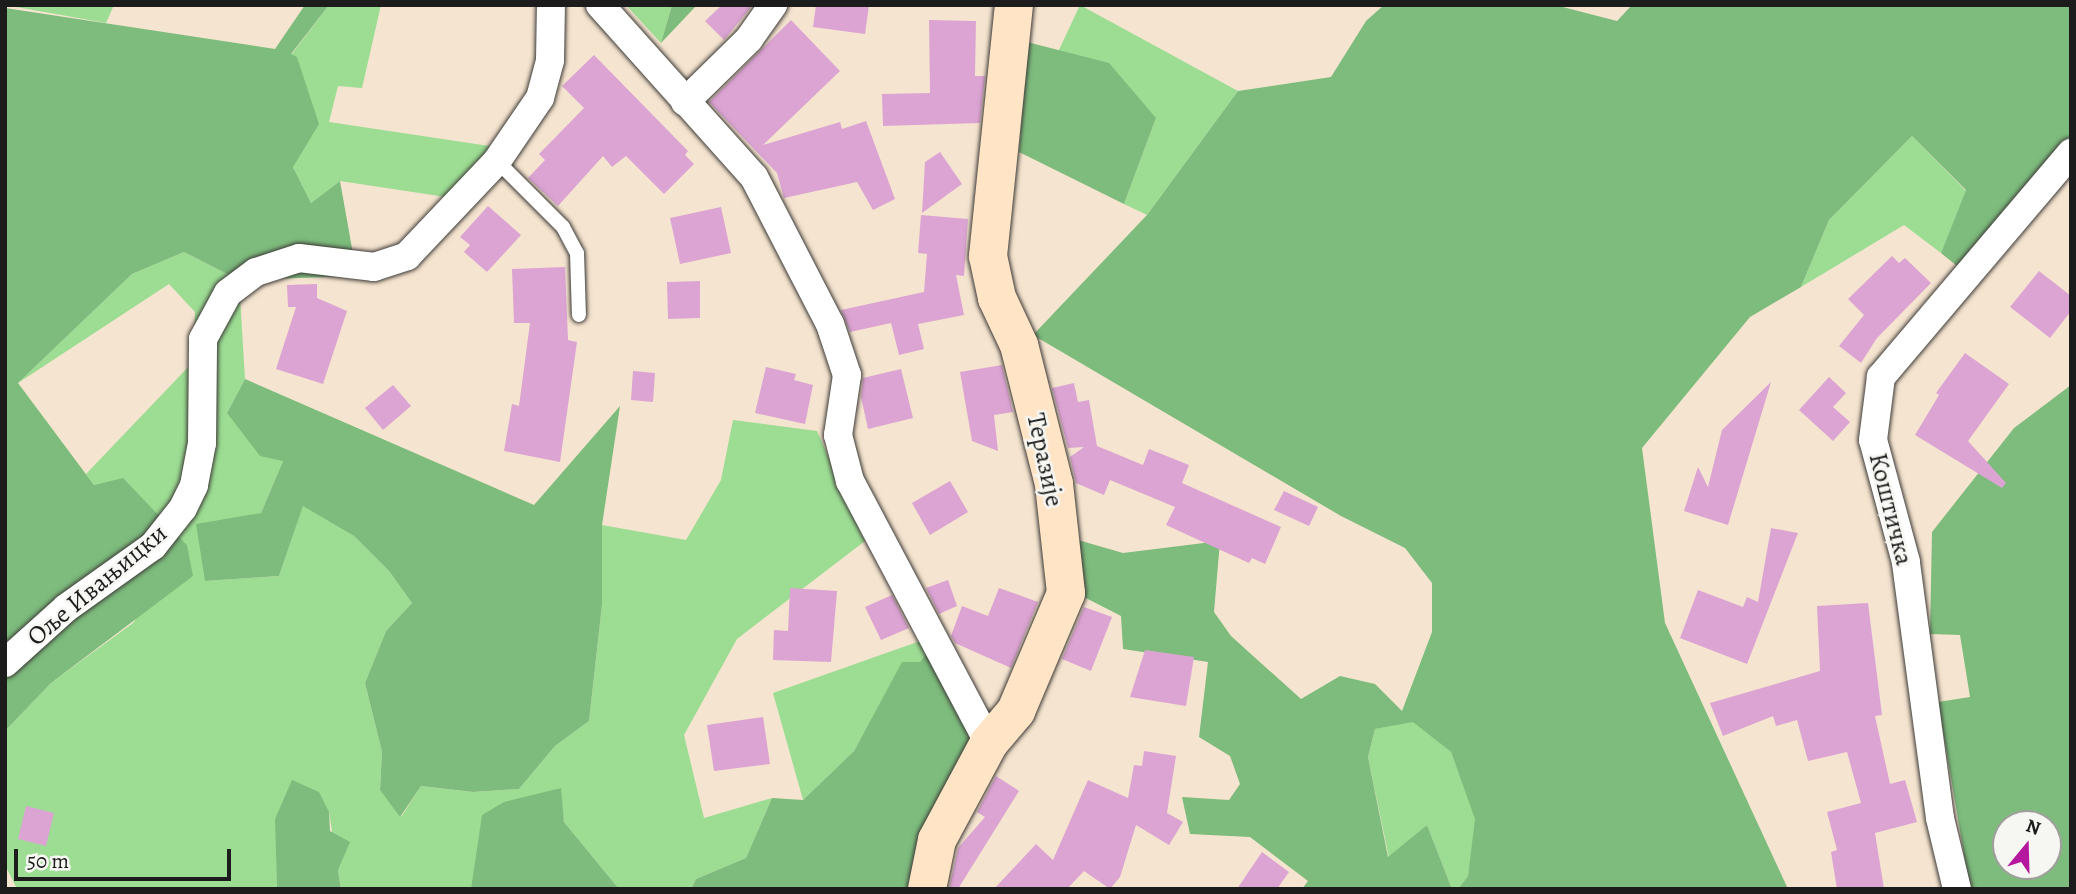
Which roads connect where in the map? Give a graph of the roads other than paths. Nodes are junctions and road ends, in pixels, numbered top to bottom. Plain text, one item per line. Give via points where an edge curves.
1 (551, 5) edge
2 (600, 5) edge
3 (773, 5) edge
4 (1014, 5) edge
5 (685, 102) junction
6 (2071, 153) edge
7 (497, 161) junction
8 (579, 315) dead end
9 (5, 663) edge
10 (989, 743) junction
11 (927, 889) edge
12 (1957, 889) edge

1 - 7 street, Оље Ивањицки via 547,81 529,117
2 - 5 street
3 - 5 street via 749,39
4 - 10 street, Теразије via 988,256 997,298 1020,345 1054,484 1066,593 1016,711
5 - 10 street via 754,177 830,324 847,375 838,435 850,481
6 - 12 street, Коштичка via 1881,377 1873,440 1906,562 1940,818
7 - 8 lane via 563,227 577,253
7 - 9 street, Оље Ивањицки via 398,262 374,267 299,258 256,272 228,293 203,339 202,443 194,485 183,508 153,546 66,608
10 - 11 street, Теразије via 937,840

